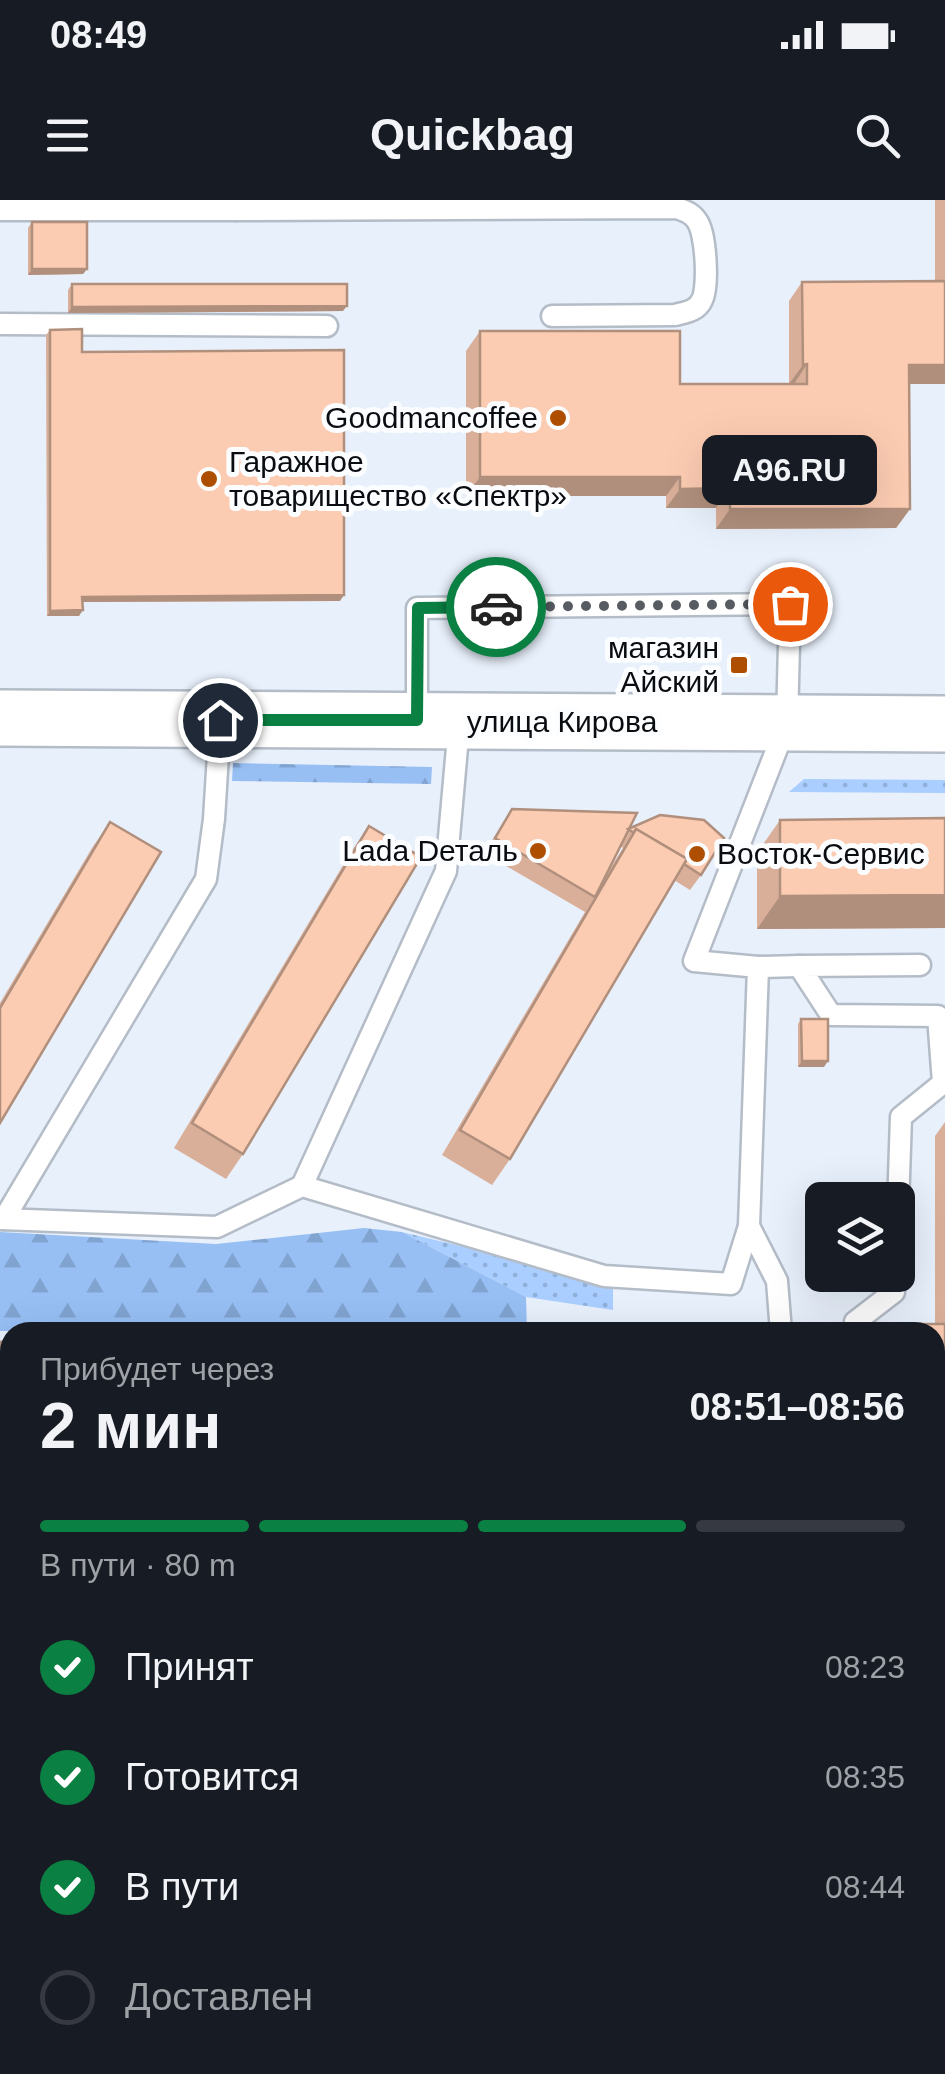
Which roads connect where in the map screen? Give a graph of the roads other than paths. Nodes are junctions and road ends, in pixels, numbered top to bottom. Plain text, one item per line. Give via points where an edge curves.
1 (236, 205) edge
2 (0, 210) edge
3 (552, 316) dead end
4 (0, 324) edge
5 (326, 326) dead end
6 (0, 718) edge
7 (220, 720) junction
8 (438, 721) junction
9 (787, 723) junction
10 (945, 724) edge
11 (920, 965) dead end
12 (800, 966) junction
13 (758, 967) junction
14 (899, 1182) edge
15 (302, 1186) junction
16 (2, 1219) edge
17 (749, 1226) junction
18 (894, 1292) edge
19 (780, 1322) edge
20 (856, 1322) edge

1 - 2 lane
1 - 3 lane via 677,208 700,224 705,290 694,310
4 - 5 lane
6 - 7 main road, улица Кирова
7 - 8 main road, улица Кирова
7 - 16 lane via 206,879
8 - 9 main road, улица Кирова
8 - 9 lane via 418,608 790,604
8 - 15 lane via 446,871
9 - 10 main road, улица Кирова
9 - 13 lane via 694,960
11 - 12 lane
12 - 13 lane
12 - 14 lane via 831,1015 938,1016 943,1083 901,1117
13 - 17 lane
15 - 16 lane via 217,1227
15 - 17 lane via 604,1276 731,1284
17 - 19 lane via 777,1280
18 - 20 lane

